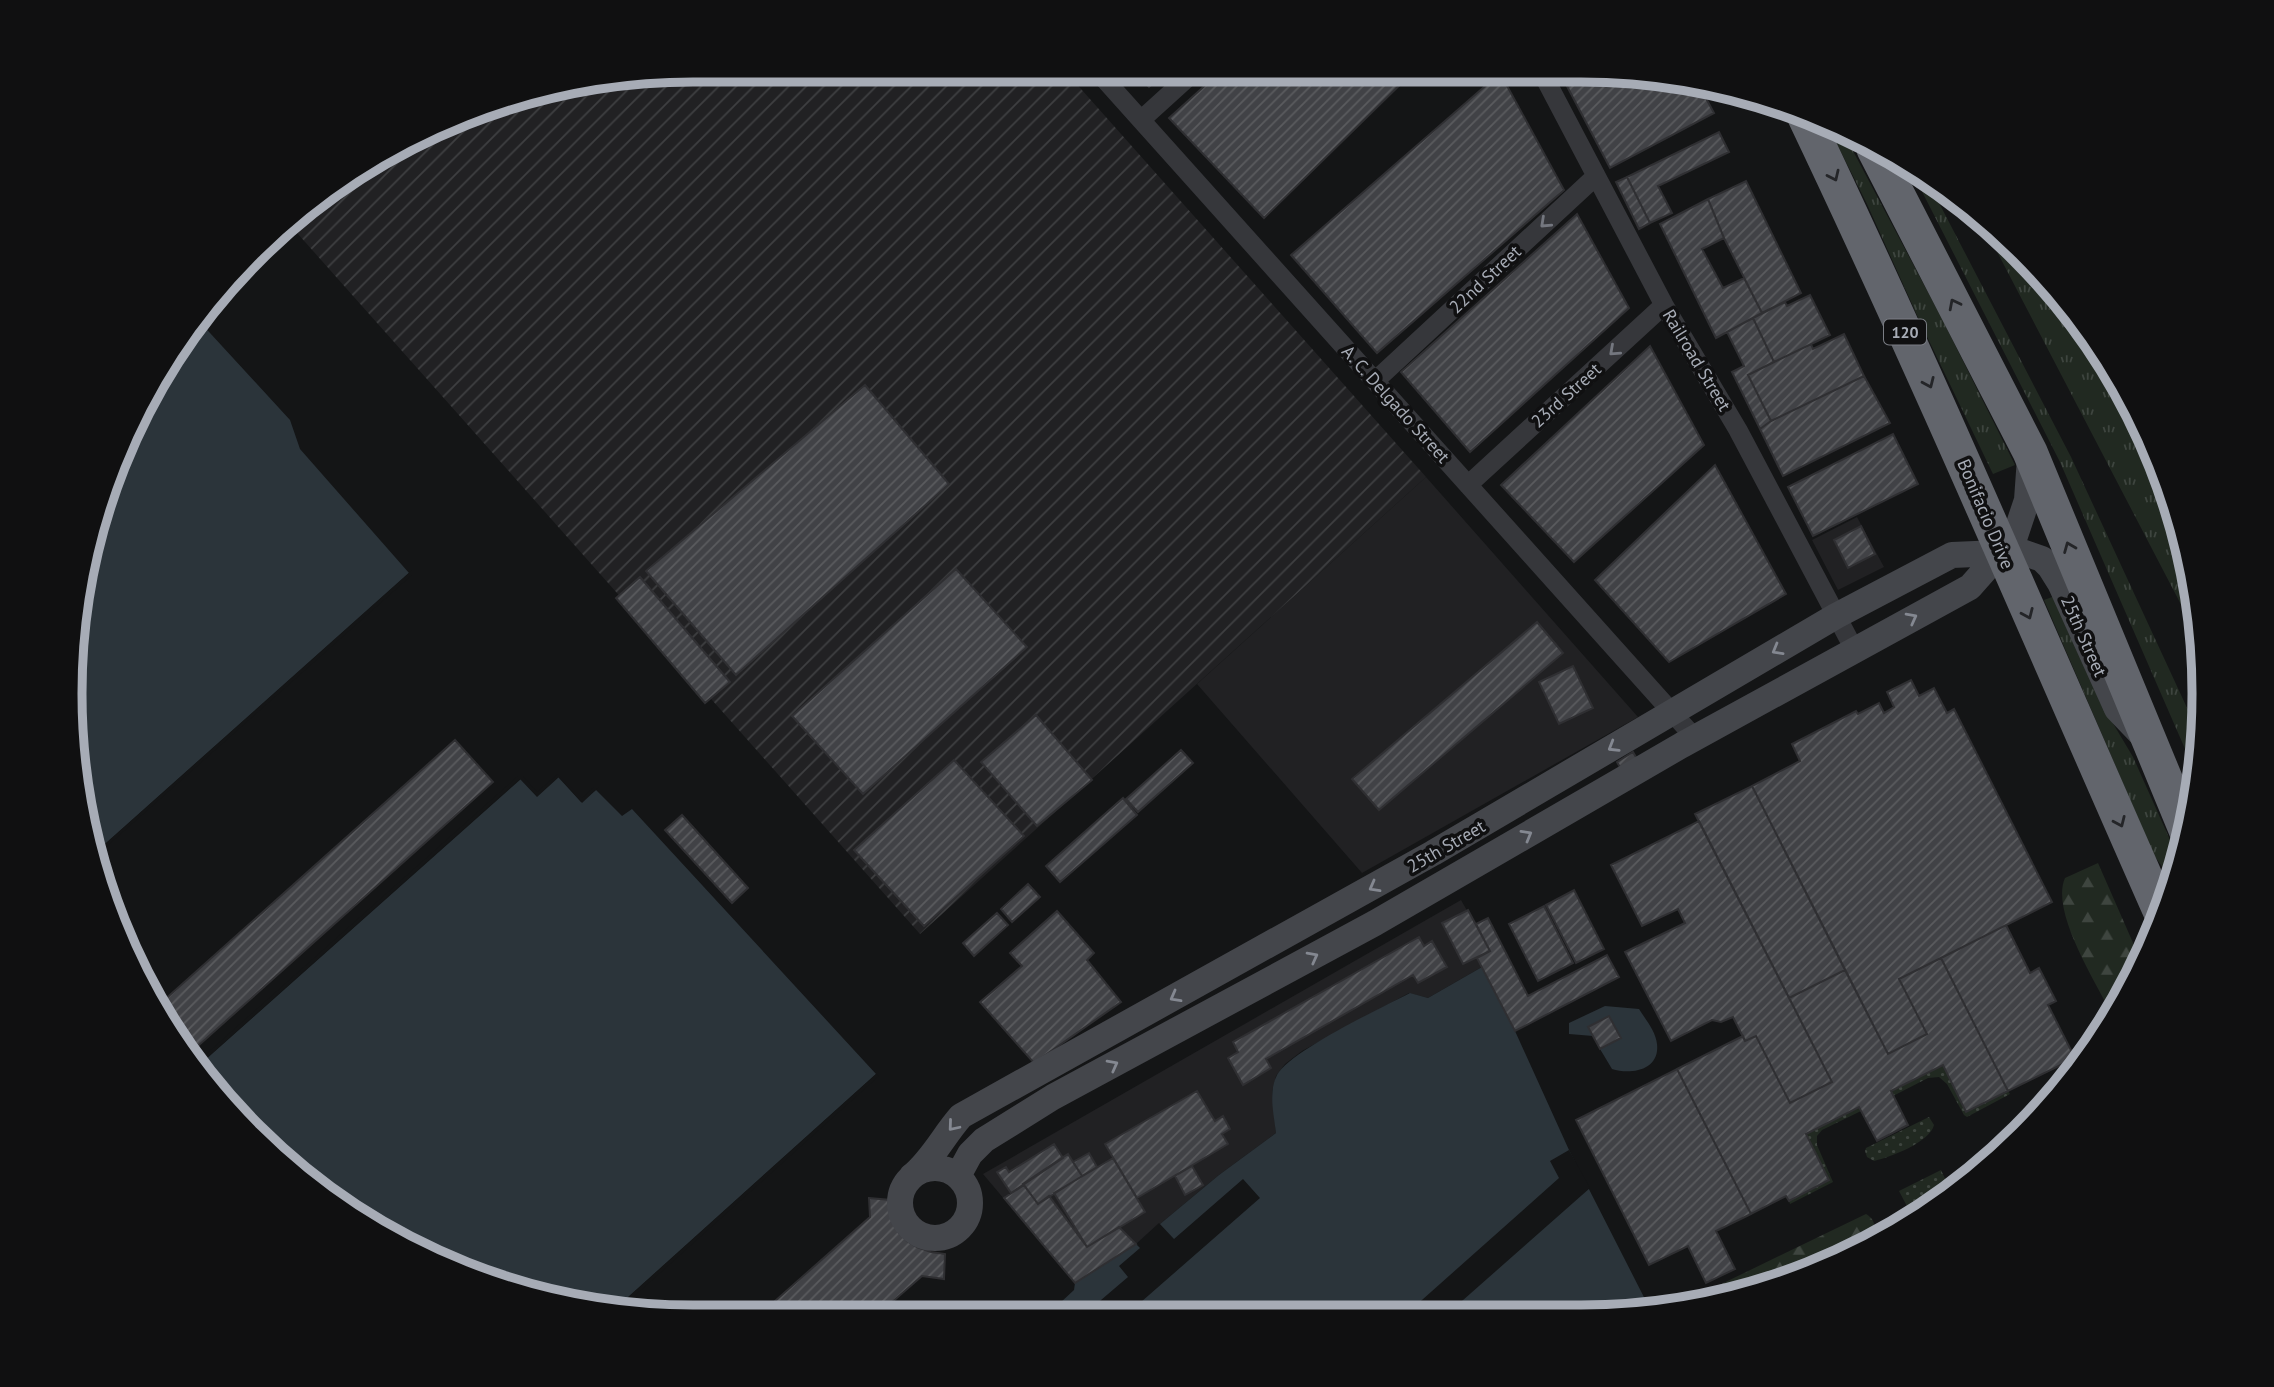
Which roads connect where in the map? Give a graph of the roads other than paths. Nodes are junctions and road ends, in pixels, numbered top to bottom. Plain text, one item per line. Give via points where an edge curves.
1 (1107, 82) edge
2 (1183, 82) edge
3 (1547, 82) edge
4 (1140, 120) junction
5 (1810, 127) edge
6 (1880, 161) edge
7 (1595, 177) junction
8 (1664, 305) junction
9 (1375, 381) junction
10 (2030, 452) junction
11 (1468, 485) junction
12 (2001, 551) junction
13 (1836, 616) junction
14 (1854, 649) junction
15 (1671, 712) junction
16 (1695, 738) junction
17 (2151, 746) junction
18 (2180, 814) edge
19 (1463, 836) junction
20 (1480, 863) junction
21 (2155, 900) edge
22 (912, 1176) junction
23 (958, 1176) junction

1 - 4 street, A. C. Delgado Street
2 - 4 street
3 - 7 street, Railroad Street
4 - 9 street, A. C. Delgado Street
5 -> 12 highway, Bonifacio Drive / 120
10 -> 6 highway
7 - 8 street, Railroad Street
7 -> 9 street, 22nd Street
8 -> 11 street, 23rd Street
8 - 13 street, Railroad Street via 1738,430
9 - 11 street, A. C. Delgado Street
10 - 12 street, 25th Street via 2022,520
17 -> 10 highway
11 - 15 street, A. C. Delgado Street
12 - 13 street, 25th Street via 1952,555
14 -> 12 street, 25th Street via 1970,587
12 - 17 street, 25th Street via 2022,552 2050,567 2117,709
12 -> 21 highway, Bonifacio Drive / 120
13 - 14 street, Railroad Street
13 -> 15 street, 25th Street
14 - 16 street, 25th Street
15 - 16 street, A. C. Delgado Street
15 -> 19 street, 25th Street
20 -> 16 street, 25th Street
17 - 18 highway
19 - 20 street
19 -> 22 street, 25th Street via 961,1116
23 -> 20 street, 25th Street via 984,1140 1053,1097
22 - 23 street via 920,1170 940,1168
22 - 23 street, 25th Street via 900,1195 903,1218 914,1231 936,1238 960,1228 968,1214 970,1198

